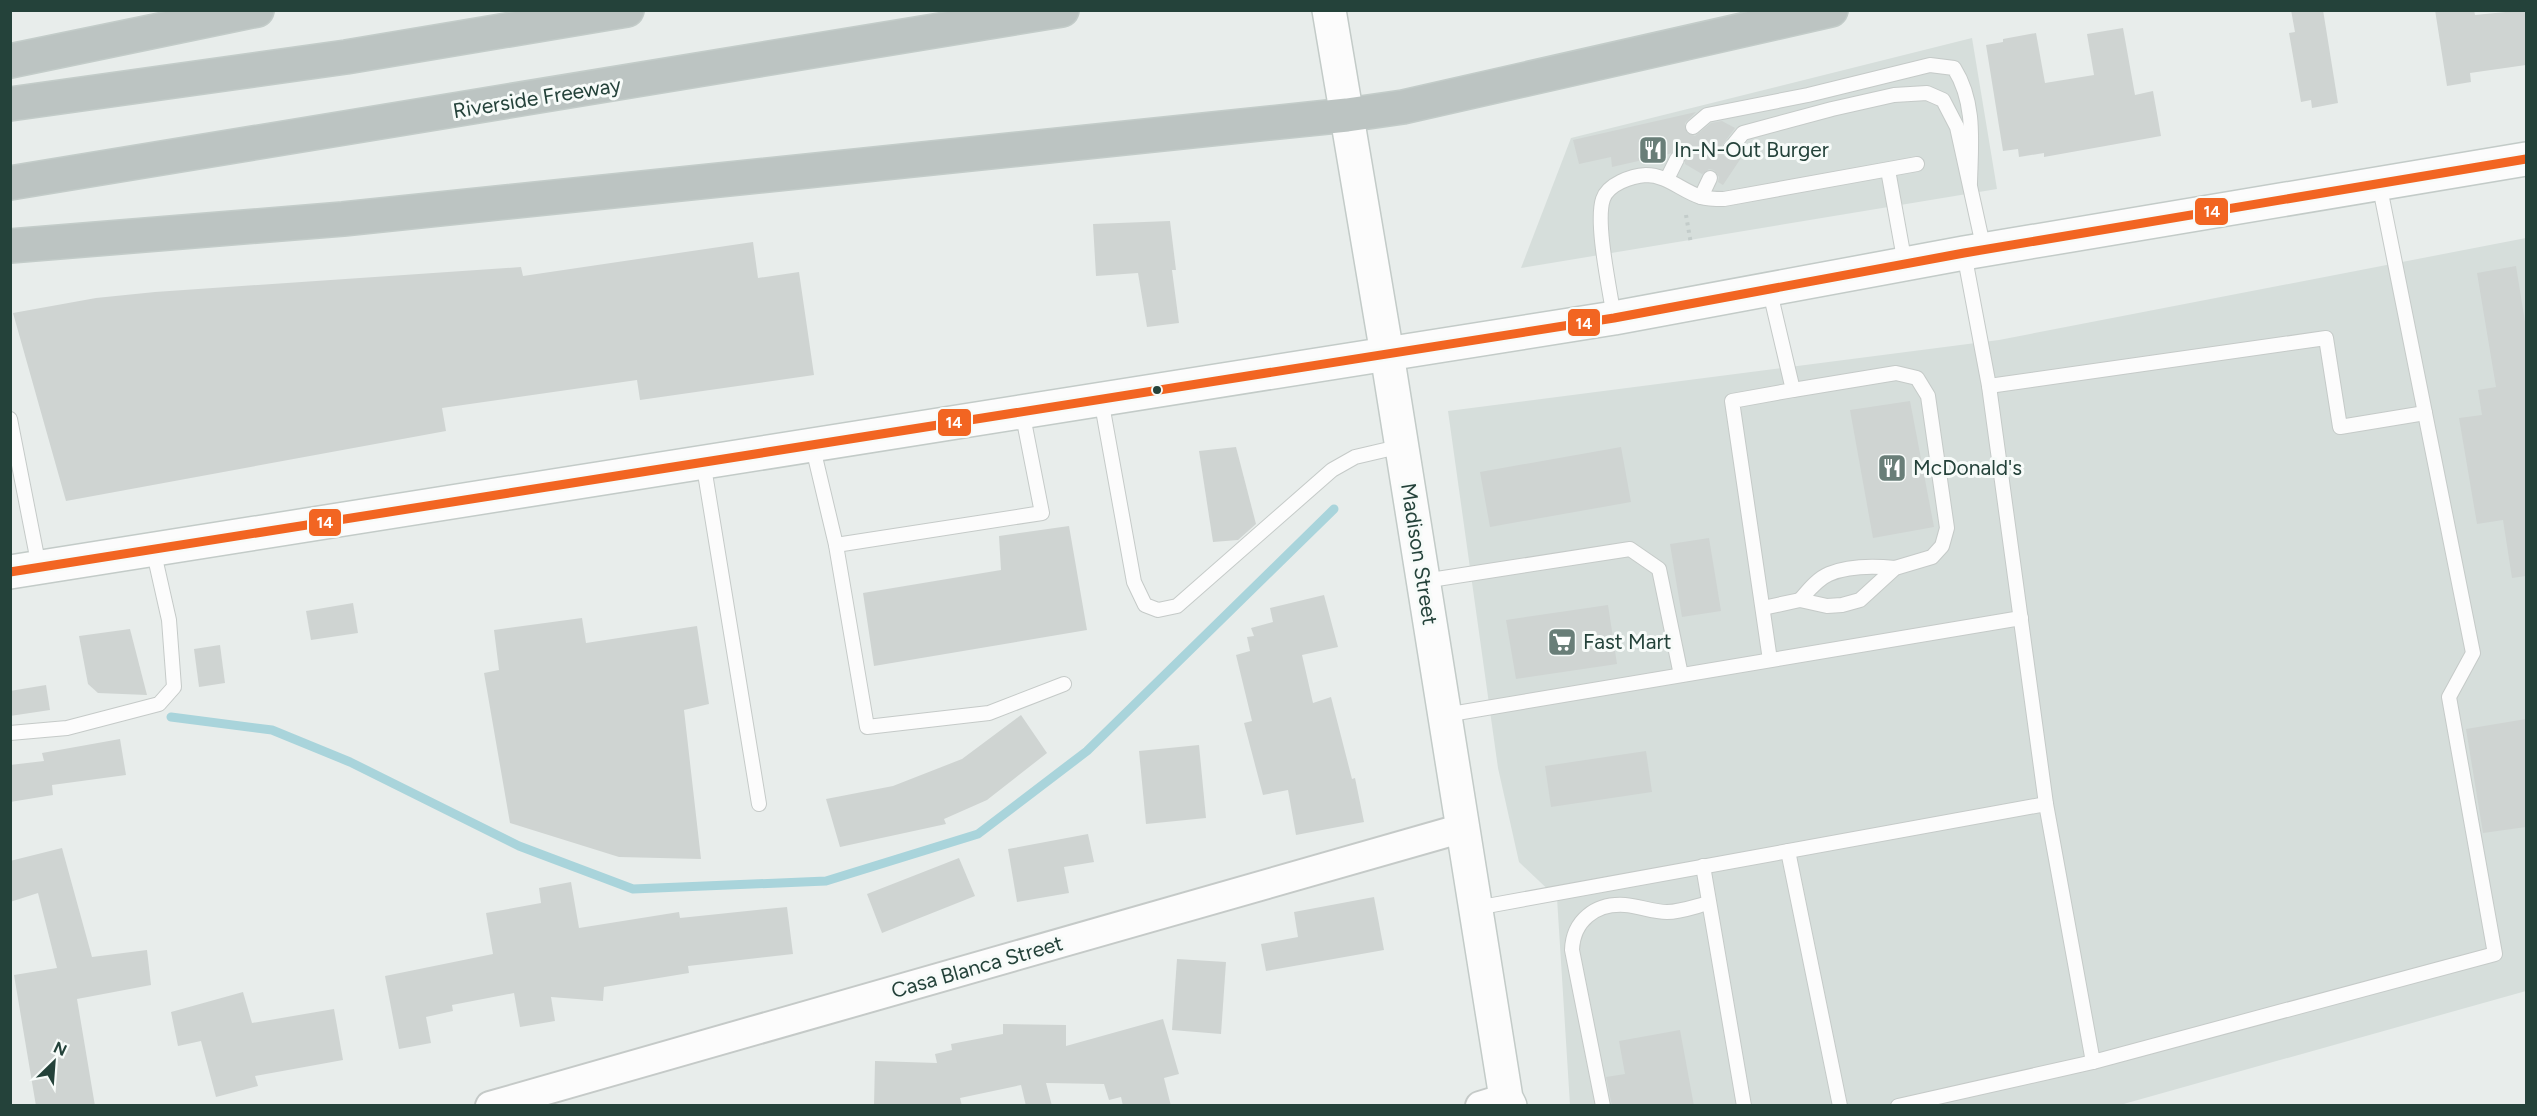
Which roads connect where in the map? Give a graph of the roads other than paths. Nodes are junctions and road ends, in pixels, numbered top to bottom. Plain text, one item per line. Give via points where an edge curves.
1 (258, 10) edge
2 (627, 10) edge
3 (1062, 10) edge
4 (1329, 10) edge
5 (1831, 10) edge
6 (10, 61) edge
7 (10, 104) edge
8 (1347, 115) junction
9 (1693, 126) dead end
10 (1730, 149) dead end
11 (1677, 159) dead end
12 (2526, 159) edge
13 (1917, 164) dead end
14 (1888, 170) junction
15 (1710, 178) dead end
16 (1667, 179) junction
17 (10, 183) edge
18 (1970, 183) junction
19 (2379, 183) junction
20 (1701, 197) junction
21 (10, 246) edge
22 (1974, 252) junction
23 (1905, 264) junction
24 (1769, 288) junction
25 (1614, 318) junction
26 (1387, 354) junction
27 (1989, 386) junction
28 (1792, 390) junction
29 (1101, 399) junction
30 (1022, 411) junction
31 (2425, 413) junction
32 (10, 419) edge
33 (812, 444) junction
34 (1402, 446) junction
35 (703, 461) junction
36 (836, 545) junction
37 (153, 549) junction
38 (1895, 568) junction
39 (25, 570) edge
40 (1424, 581) junction
41 (1800, 600) junction
42 (1763, 608) junction
43 (2021, 618) junction
44 (1770, 660) junction
45 (1681, 675) junction
46 (1064, 684) dead end
47 (1445, 715) junction
48 (10, 733) edge
49 (759, 804) dead end
50 (2046, 804) junction
51 (1463, 828) junction
52 (1788, 850) junction
53 (1703, 866) junction
54 (1709, 903) junction
55 (1476, 908) junction
56 (2093, 1062) junction
57 (1500, 1104) edge
58 (490, 1106) edge
59 (1603, 1106) edge
60 (1744, 1106) edge
61 (1840, 1106) edge
62 (1898, 1106) edge

1 - 6 highway
2 - 7 highway via 346,57
3 - 17 highway, Riverside Freeway
4 - 8 main road, Madison Street
5 - 8 highway via 1403,108
8 - 21 highway via 343,219
8 - 26 main road, Madison Street
9 - 18 lane via 1707,115 1930,65 1954,68 1966,87 1972,131
10 - 18 lane via 1743,133 1894,95 1927,93 1943,100 1957,127
11 - 16 lane
12 - 19 main road
13 - 14 lane
14 - 20 lane via 1724,199
14 - 23 lane
15 - 20 lane
16 - 20 lane
16 - 25 lane via 1646,175 1620,182 1603,199
18 - 22 lane
19 - 22 main road
19 - 31 lane
22 - 23 main road
22 - 27 lane
23 - 24 main road
24 - 25 main road
24 - 28 lane
25 - 26 main road
26 - 29 main road
26 - 34 main road, Madison Street
27 - 31 lane via 2326,338 2340,427
27 - 43 lane
28 - 38 lane via 1896,373 1917,378 1922,385 1928,396 1947,528 1942,546 1932,557
28 - 42 lane via 1732,401
29 - 30 main road
29 - 34 lane via 1134,582 1145,605 1158,610 1177,606 1332,470 1355,457
30 - 33 main road
30 - 36 lane via 1042,513
31 - 56 lane via 2472,653 2449,696 2495,954
32 - 39 lane
33 - 35 main road
33 - 36 lane
34 - 40 main road, Madison Street
35 - 37 main road
35 - 49 lane
36 - 46 lane via 867,727 989,713
37 - 39 main road
37 - 48 lane via 169,620 174,687 159,704 67,728
38 - 41 lane via 1861,568 1828,574
38 - 41 lane via 1860,600 1827,606
40 - 45 lane via 1630,549 1659,569
40 - 47 main road, Madison Street
41 - 42 lane
42 - 44 lane
43 - 44 lane
43 - 50 lane
44 - 45 lane
45 - 47 lane
47 - 51 main road, Madison Street
50 - 52 lane
50 - 56 lane
51 - 55 main road, Madison Street
51 - 58 street, Casa Blanca Street
52 - 53 lane
52 - 61 lane
53 - 54 lane
53 - 55 lane
54 - 59 lane via 1670,912 1606,905 1582,919 1573,934 1572,950
54 - 60 lane
55 - 57 main road, Madison Street
56 - 62 lane

